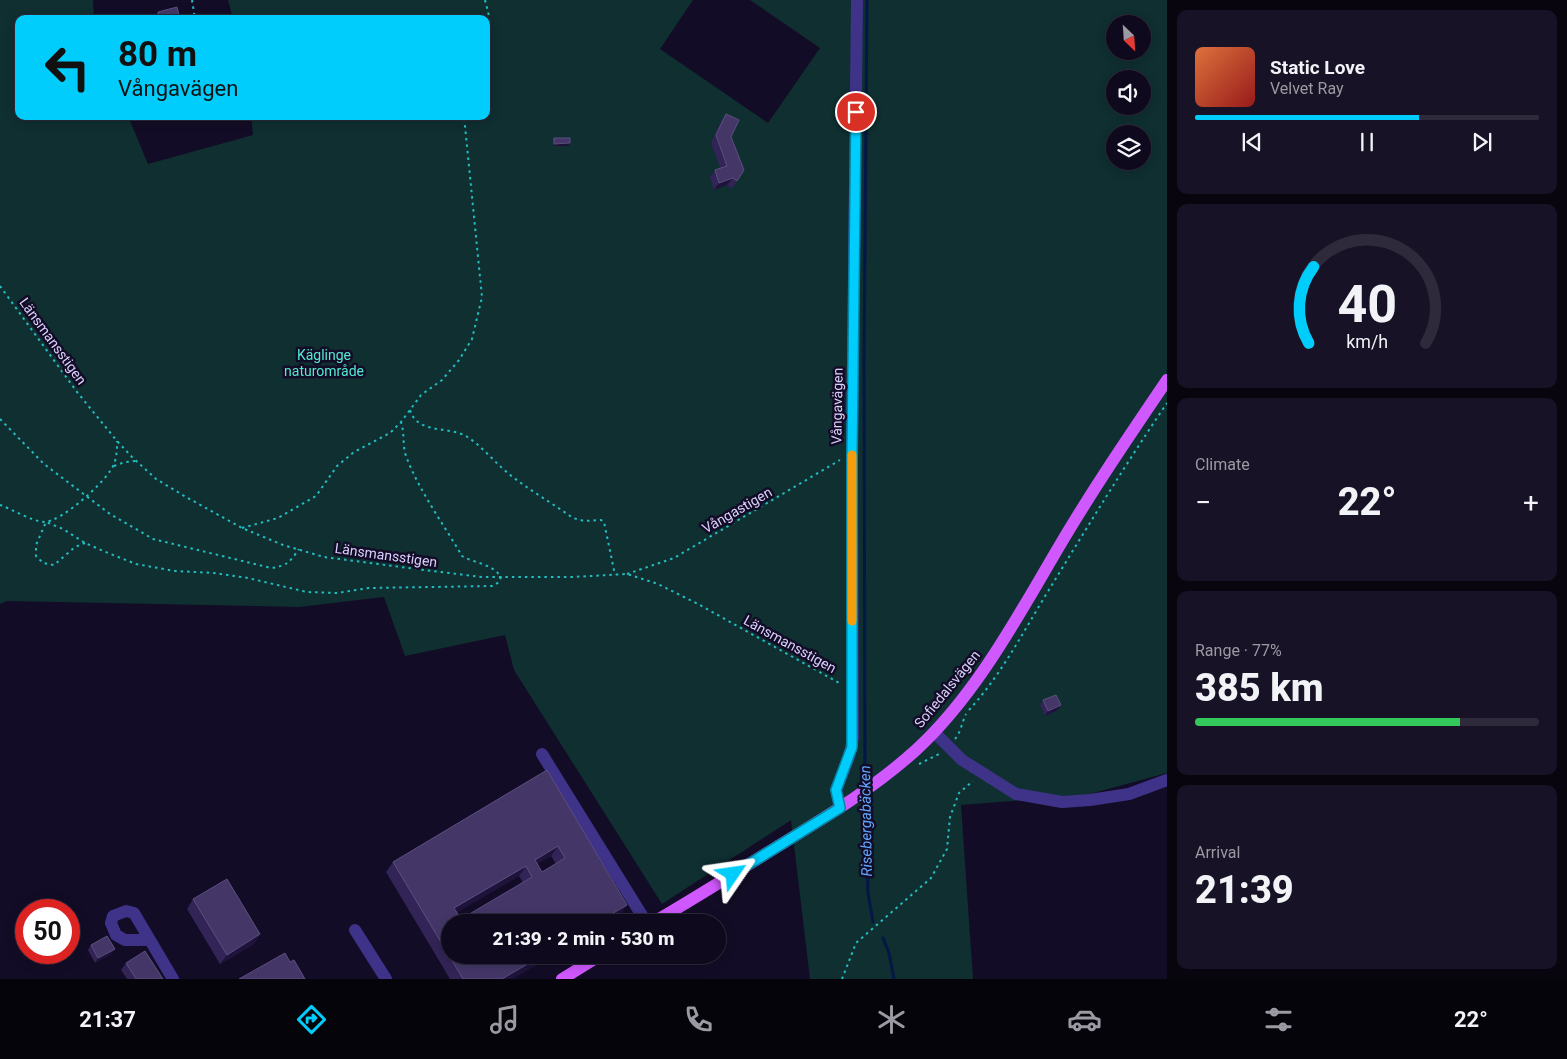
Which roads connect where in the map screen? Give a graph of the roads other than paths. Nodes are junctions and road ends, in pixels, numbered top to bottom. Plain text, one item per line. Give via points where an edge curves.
1 (857, 0) edge
2 (1167, 380) edge
3 (934, 732) junction
4 (542, 754) dead end
5 (1167, 780) edge
6 (844, 806) junction
7 (641, 914) edge
8 (667, 914) edge
9 (355, 930) dead end
10 (150, 940) dead end
11 (586, 964) edge
12 (173, 979) edge
13 (386, 979) edge
14 (562, 979) edge

1 - 6 street, Vångavägen via 852,747 836,790
2 - 3 main road, Sofiedalsvägen via 1116,454 983,671
3 - 5 street via 962,760 1016,794 1062,802 1090,800 1129,794
3 - 6 main road, Sofiedalsvägen via 880,780
4 - 7 street
6 - 8 main road, Sofiedalsvägen
9 - 13 street
10 - 12 street
11 - 14 main road

